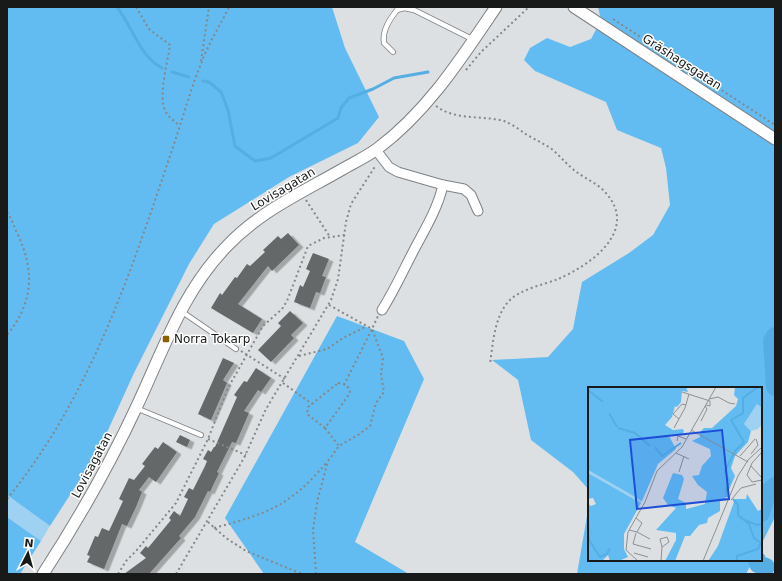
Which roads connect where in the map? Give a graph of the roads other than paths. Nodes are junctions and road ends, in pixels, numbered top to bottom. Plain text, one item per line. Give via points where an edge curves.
1 (496, 7) edge
2 (574, 7) edge
3 (474, 40) junction
4 (393, 52) dead end
5 (775, 139) edge
6 (379, 154) junction
7 (443, 185) junction
8 (478, 211) dead end
9 (180, 310) junction
10 (382, 310) road end
11 (236, 349) road end
12 (136, 408) junction
13 (201, 435) road end
14 (43, 574) edge

1 - 3 street, Lovisagatan
2 - 5 street, Gräshagsgatan
3 - 4 lane via 414,10 404,8 397,10 389,20 383,37 384,43
3 - 6 street, Lovisagatan via 430,100
6 - 7 street via 389,167 398,172
6 - 9 street, Lovisagatan via 302,191 265,214 226,246 199,279
7 - 8 street via 464,189 471,195
7 - 10 street via 432,216
9 - 11 lane
9 - 12 street, Lovisagatan
12 - 13 lane
12 - 14 street, Lovisagatan via 106,470 72,530

